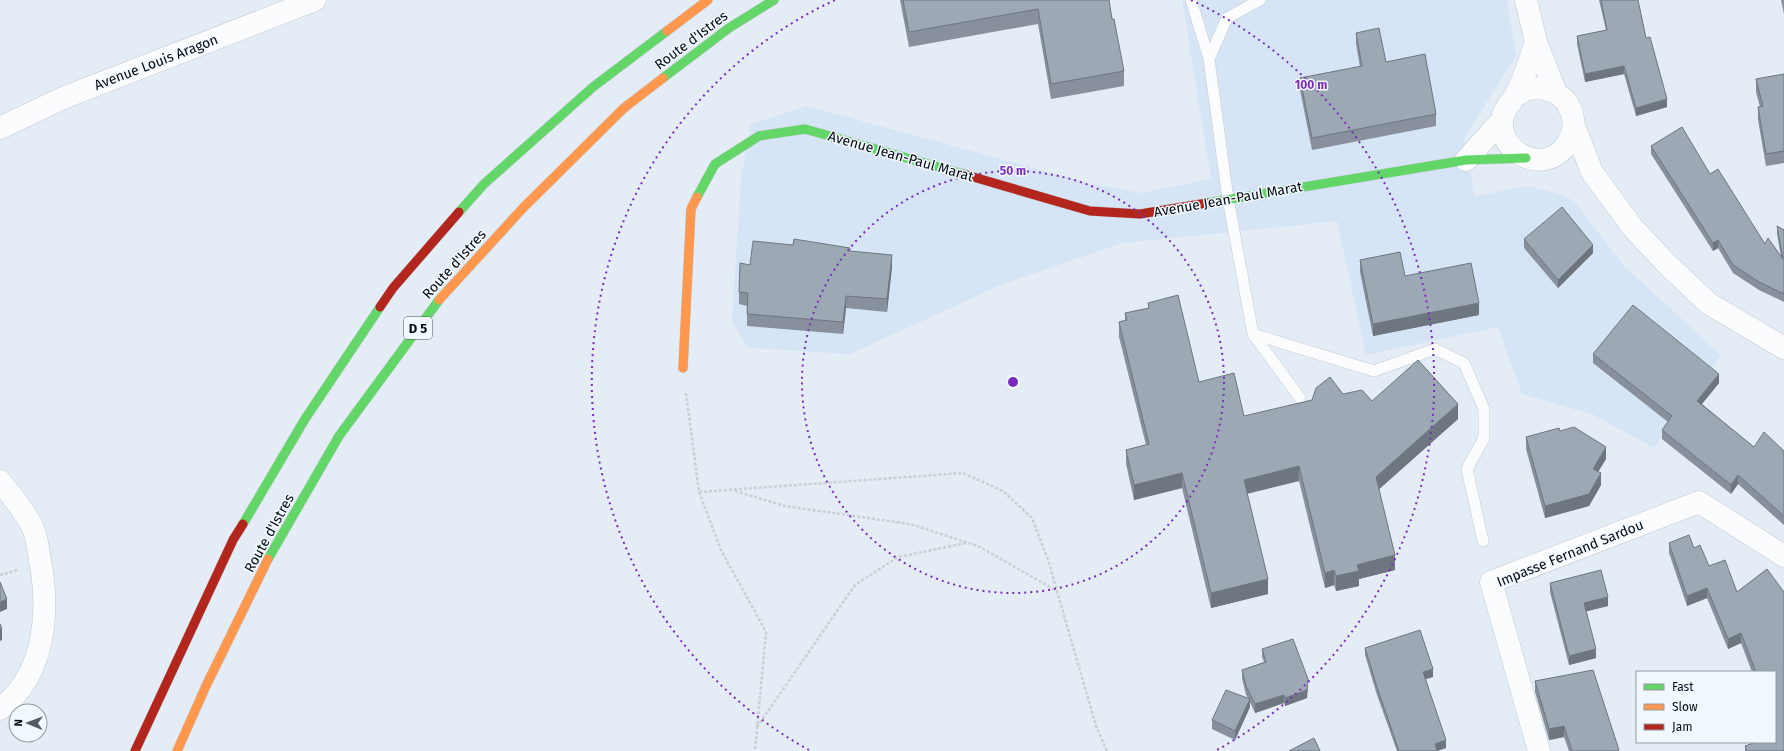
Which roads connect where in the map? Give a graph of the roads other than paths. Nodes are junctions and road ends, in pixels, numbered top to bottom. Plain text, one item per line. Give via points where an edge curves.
1 (708, 0) edge
2 (774, 0) edge
3 (1191, 0) edge
4 (1260, 0) edge
5 (1526, 0) edge
6 (301, 3) edge
7 (1536, 42) junction
8 (1209, 59) junction
9 (1556, 92) junction
10 (1515, 96) junction
11 (1502, 120) junction
12 (1574, 126) junction
13 (0, 128) edge
14 (1553, 157) junction
15 (1526, 158) junction
16 (1466, 160) junction
17 (1592, 172) junction
18 (1228, 199) junction
19 (1252, 334) junction
20 (1784, 348) edge
21 (683, 368) road end
22 (1300, 398) dead end
23 (0, 481) edge
24 (1482, 541) dead end
25 (1784, 556) edge
26 (0, 709) edge
27 (135, 751) edge
28 (178, 751) edge
29 (1539, 751) edge

1 - 27 main road, Route d'Istres via 593,87 484,184 393,288 305,419 233,540
2 - 28 main road, Route d'Istres / D 5 via 729,28 624,108 523,208 434,306 339,436 269,558 206,686
3 - 8 lane
4 - 8 lane via 1227,18
5 - 7 street
6 - 13 street, Avenue Louis Aragon via 63,98
7 - 9 street
7 - 10 street
8 - 18 lane
9 - 10 street via 1542,88 1527,89
9 - 12 street via 1566,101 1572,113
10 - 11 street via 1506,107
11 - 15 street via 1504,136 1512,149
11 - 16 street
12 - 14 street via 1571,138 1564,149
12 - 17 street
14 - 15 street via 1539,160
14 - 17 street
15 - 16 main road, Avenue Jean-Paul Marat
16 - 18 main road, Avenue Jean-Paul Marat
17 - 20 street via 1633,228 1708,303
18 - 19 lane
18 - 21 main road, Avenue Jean-Paul Marat via 1140,214 1090,211 805,129 759,136 715,164 690,209
19 - 22 lane
19 - 24 lane via 1374,371 1435,349 1464,363 1484,409 1484,438 1467,469
23 - 26 street via 34,531 43,573 45,608 42,639 29,675 7,704
25 - 29 street, Impasse Fernand Sardou via 1699,502 1491,582

